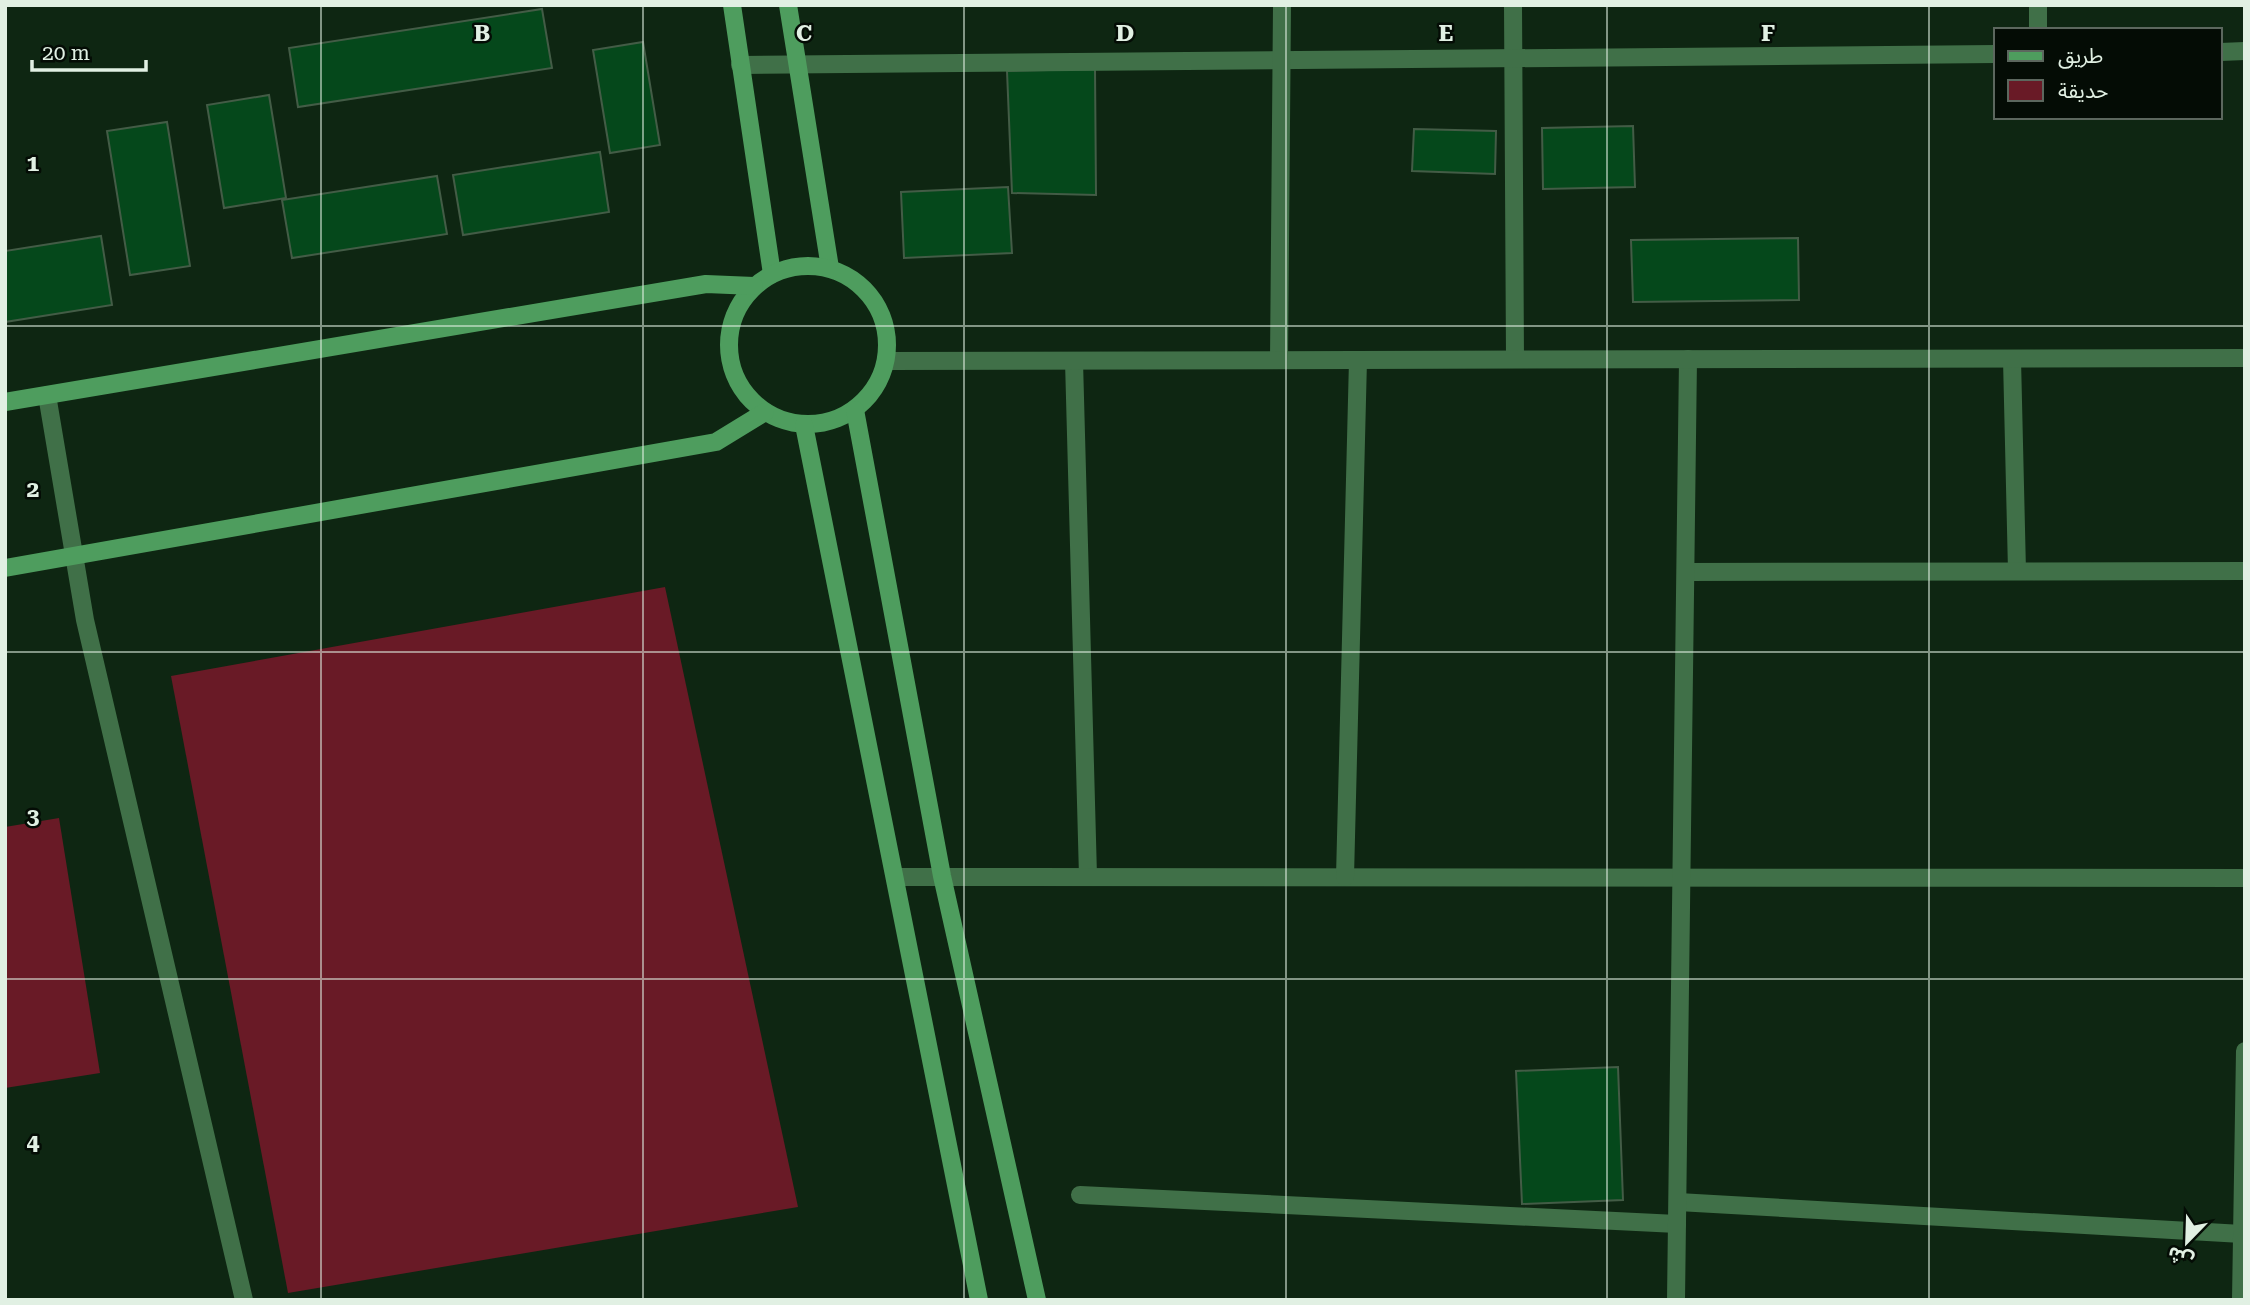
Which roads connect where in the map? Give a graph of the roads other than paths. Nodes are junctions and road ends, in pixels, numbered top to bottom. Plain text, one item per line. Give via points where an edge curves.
1 (732, 5) edge
2 (788, 5) edge
3 (1282, 5) edge
4 (1513, 5) edge
5 (2038, 5) edge
6 (2038, 28) edge
7 (2245, 51) edge
8 (2222, 52) edge
9 (1994, 54) edge
10 (1514, 58) junction
11 (1282, 60) junction
12 (740, 65) junction
13 (798, 65) junction
14 (830, 268) junction
15 (772, 274) junction
16 (754, 286) junction
17 (2245, 358) edge
18 (1516, 359) junction
19 (1688, 359) junction
20 (2012, 359) junction
21 (1279, 360) junction
22 (1358, 360) junction
23 (887, 361) junction
24 (1073, 361) junction
25 (47, 395) junction
26 (5, 402) edge
27 (855, 410) junction
28 (765, 412) junction
29 (804, 425) junction
30 (75, 555) junction
31 (5, 568) edge
32 (2017, 571) junction
33 (2245, 571) edge
34 (1686, 572) junction
35 (942, 876) junction
36 (1088, 876) junction
37 (895, 877) junction
38 (1345, 877) junction
39 (1682, 877) junction
40 (2245, 878) edge
41 (2245, 1051) edge
42 (1080, 1195) dead end
43 (1678, 1202) junction
44 (1677, 1224) junction
45 (2242, 1234) junction
46 (244, 1300) edge
47 (979, 1300) edge
48 (1037, 1300) edge
49 (1676, 1300) edge
50 (2241, 1300) edge

1 - 12 main road
2 - 13 main road
3 - 11 street
4 - 10 street
5 - 6 street
7 - 8 street
9 - 10 street
10 - 11 street
10 - 18 street
11 - 13 street
11 - 21 street
12 - 13 street
12 - 15 main road
13 - 14 main road
14 - 15 main road via 791,267
14 - 23 main road via 864,288 877,303 888,341
15 - 16 main road
16 - 25 main road via 706,284
16 - 28 main road via 736,311 728,341 737,381
17 - 20 street
18 - 19 street
18 - 22 street
19 - 20 street
19 - 34 street
20 - 32 street
21 - 22 street
21 - 24 street
22 - 38 street
23 - 24 street
23 - 27 main road via 875,388
24 - 36 street
25 - 26 main road
25 - 30 street
27 - 29 main road via 839,419
27 - 35 main road
28 - 29 main road
28 - 30 main road via 716,442
29 - 37 main road
30 - 31 main road
30 - 46 street via 85,620
32 - 33 street
32 - 34 street
34 - 39 street
35 - 36 street
35 - 37 street
35 - 48 main road
36 - 38 street
37 - 47 main road
38 - 39 street
39 - 40 street
39 - 43 street
41 - 45 street
42 - 44 street
43 - 44 street
43 - 45 street
44 - 49 street
45 - 50 street

